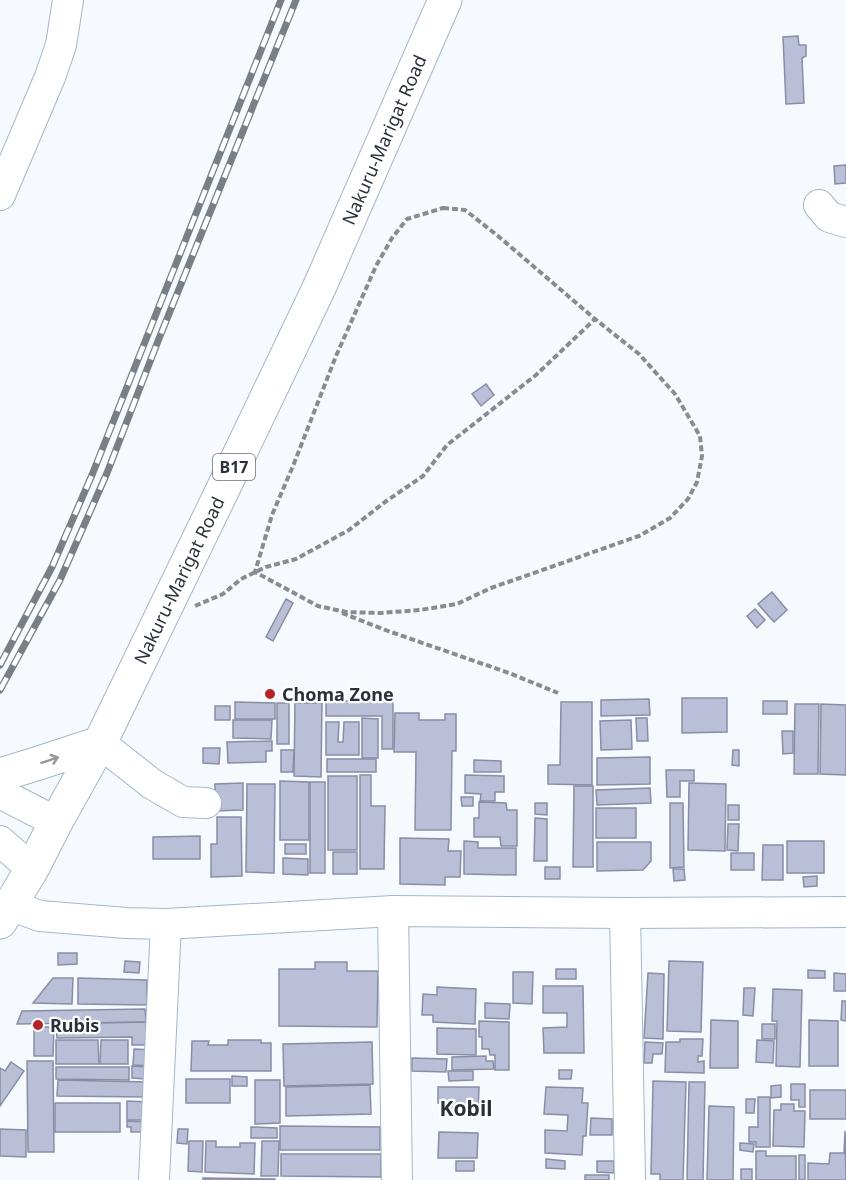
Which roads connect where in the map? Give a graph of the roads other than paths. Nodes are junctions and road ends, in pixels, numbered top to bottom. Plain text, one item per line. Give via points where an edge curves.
1 (68, 0) edge
2 (445, 0) edge
3 (0, 195) edge
4 (819, 205) dead end
5 (846, 222) edge
6 (100, 742) junction
7 (0, 775) edge
8 (0, 793) edge
9 (206, 803) dead end
10 (56, 822) junction
11 (0, 841) edge
12 (32, 869) junction
13 (393, 911) junction
14 (846, 912) edge
15 (625, 913) junction
16 (5, 914) edge
17 (166, 924) junction
18 (154, 1180) edge
19 (397, 1180) edge
20 (630, 1180) edge

1 - 3 street via 61,45 50,77
2 - 6 main road, Nakuru-Marigat Road / B17 via 319,288
4 - 5 street via 829,217
7 -> 6 main road
6 - 9 street via 167,793 183,802
6 - 10 main road, Nakuru-Marigat Road / B17
8 - 10 street
10 - 12 main road, Nakuru-Marigat Road / B17
11 - 12 street
12 - 16 main road, Nakuru-Marigat Road / B17
13 - 15 street
13 - 17 street
13 - 19 street
14 - 15 street
15 - 20 street
16 - 17 street
17 - 18 street

